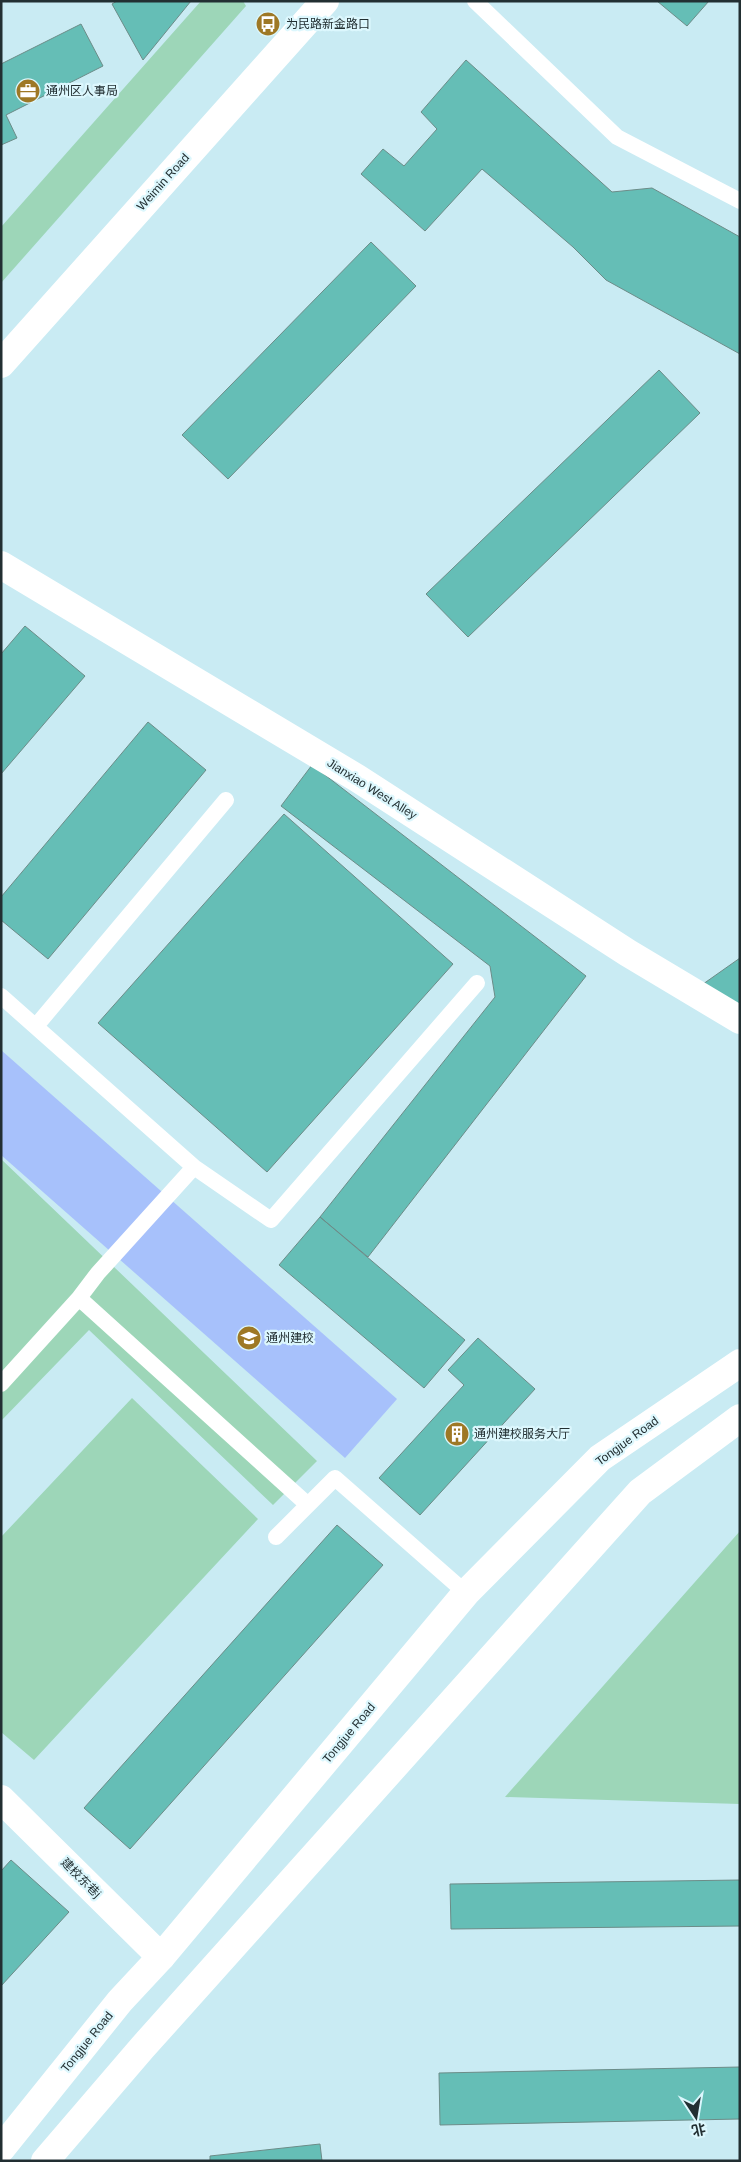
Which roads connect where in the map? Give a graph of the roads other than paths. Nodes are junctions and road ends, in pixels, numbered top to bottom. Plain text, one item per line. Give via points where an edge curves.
1 (325, 1) edge
2 (475, 1) edge
3 (740, 201) edge
4 (1, 364) edge
5 (1, 565) edge
6 (226, 800) dead end
7 (477, 983) dead end
8 (1, 996) edge
9 (740, 1020) edge
10 (36, 1026) junction
11 (194, 1167) junction
12 (79, 1298) junction
13 (740, 1363) edge
14 (1, 1384) edge
15 (740, 1418) edge
16 (308, 1505) junction
17 (276, 1537) dead end
18 (466, 1593) junction
19 (1, 1799) edge
20 (161, 1957) junction
21 (1, 2149) edge
22 (45, 2161) edge

1 - 4 main road, Weimin Road
2 - 3 lane via 616,138
5 - 9 main road, Jianxiao West Alley via 357,778 628,953
6 - 10 lane
7 - 11 lane via 271,1220
8 - 10 lane
10 - 11 lane
11 - 12 lane
12 - 14 lane
12 - 16 lane
13 - 18 main road, Tongjue Road via 600,1458
15 - 22 main road via 640,1492 142,2048
16 - 17 lane
16 - 18 lane via 335,1478
18 - 20 main road, Tongjue Road
19 - 20 main road, 建校东巷j
20 - 21 main road, Tongjue Road via 120,2001

